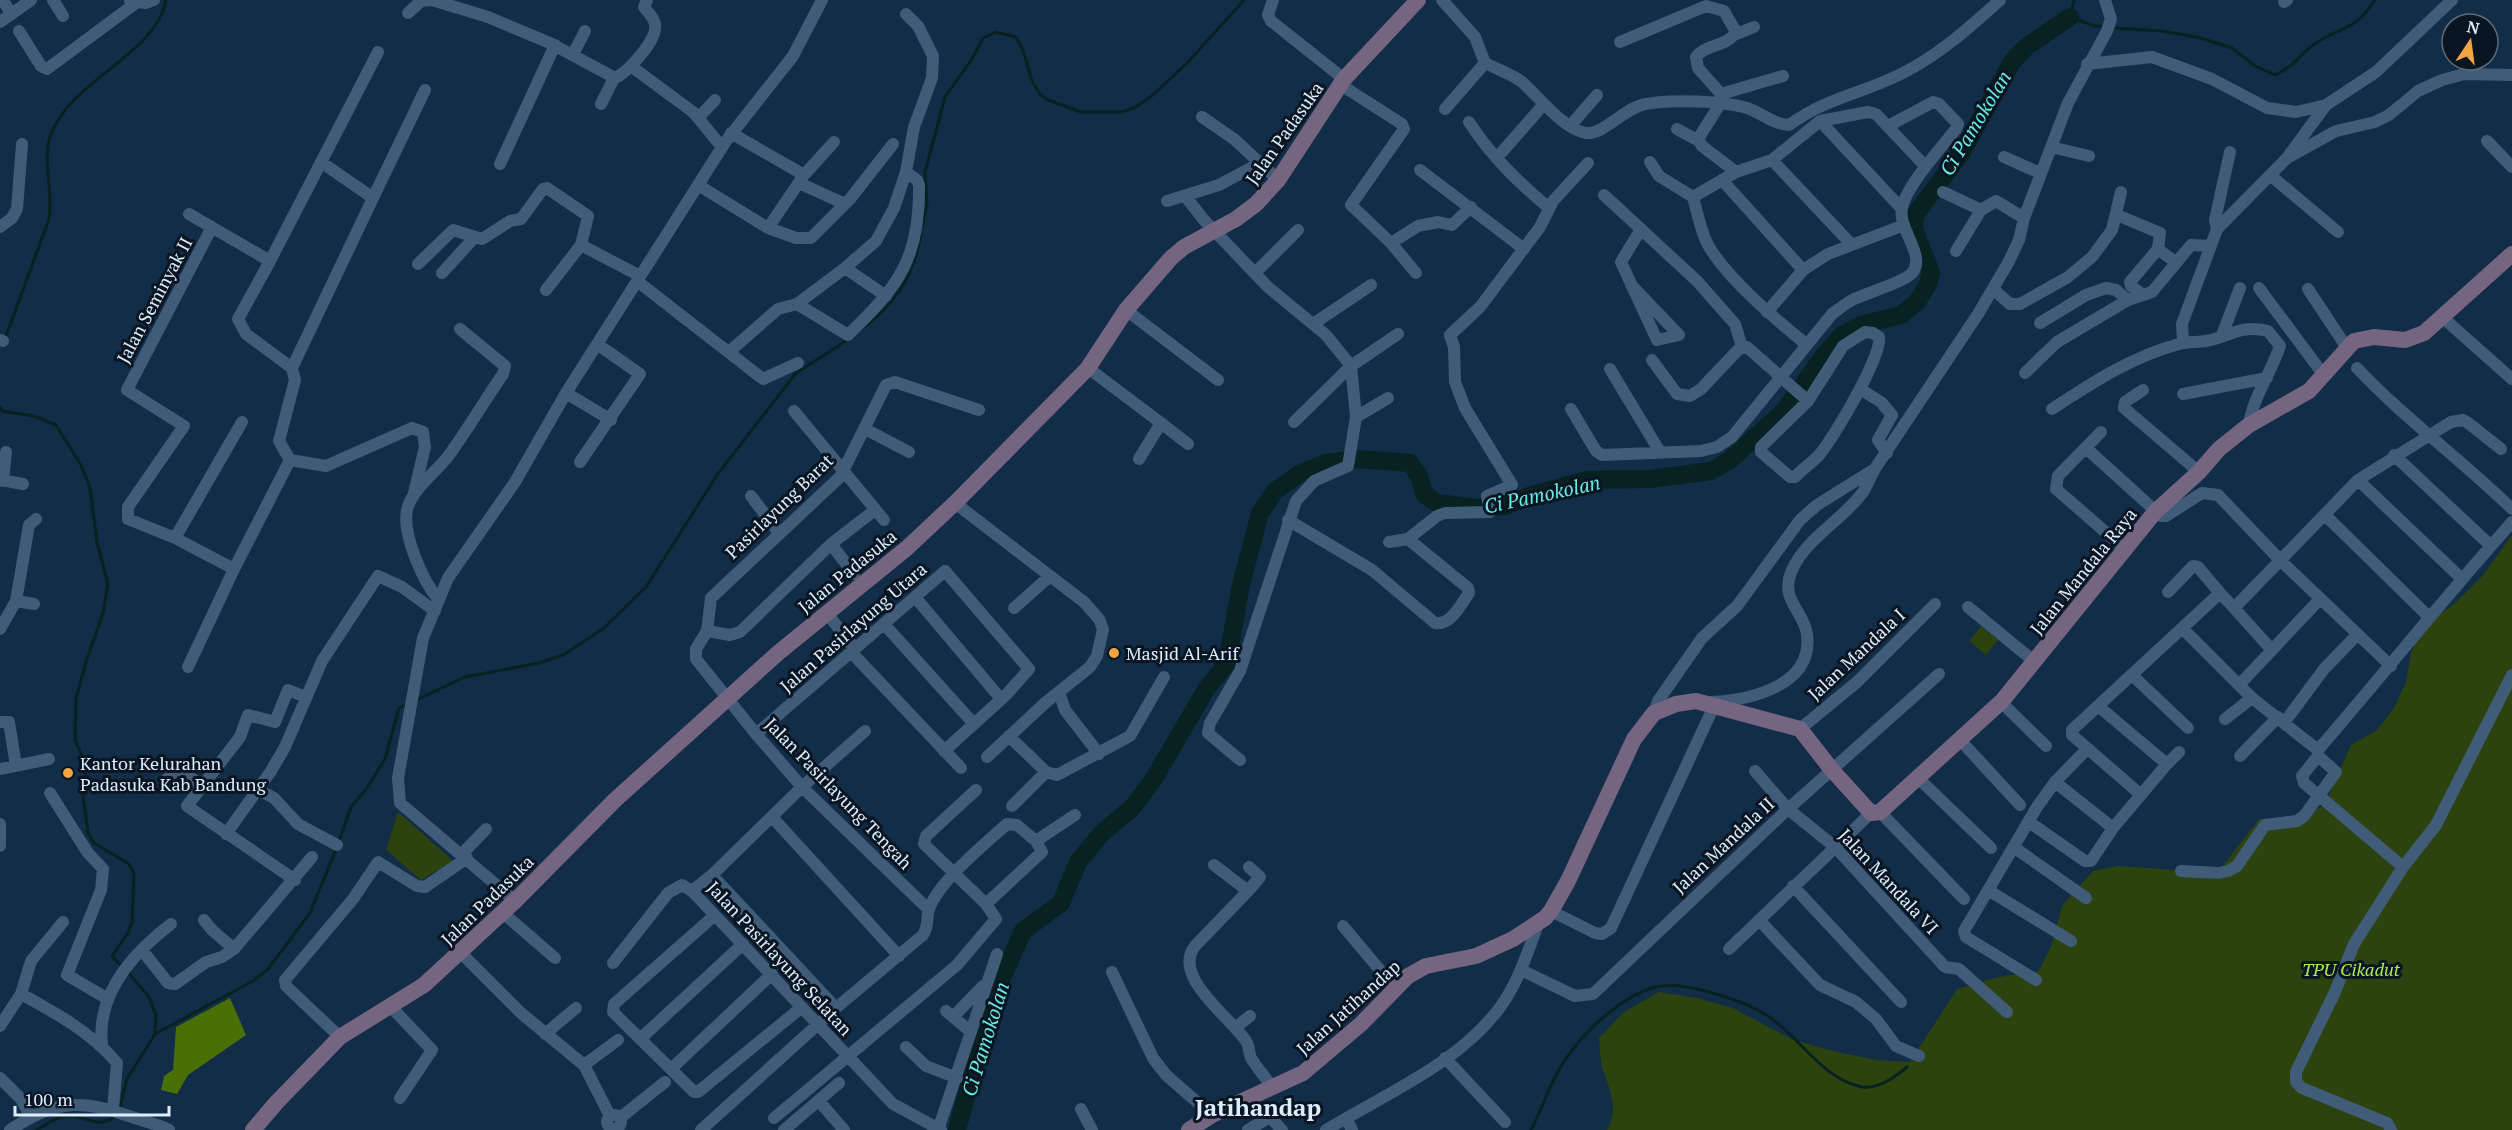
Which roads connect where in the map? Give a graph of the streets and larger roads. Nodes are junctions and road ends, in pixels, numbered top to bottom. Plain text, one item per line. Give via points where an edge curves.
1 (3, 0) edge
2 (31, 0) edge
3 (53, 0) edge
4 (154, 0) edge
5 (647, 0) edge
6 (822, 0) edge
7 (1273, 0) edge
8 (1418, 0) edge
9 (1442, 0) edge
10 (2000, 0) edge
11 (2105, 0) edge
12 (2452, 0) edge
13 (132, 1) edge
14 (408, 13) dead end
15 (11, 14) junction
16 (906, 14) dead end
17 (63, 16) dead end
18 (0, 22) edge
19 (1754, 27) dead end
20 (19, 31) dead end
21 (585, 31) dead end
22 (1734, 36) junction
23 (1620, 42) dead end
24 (555, 45) junction
25 (378, 52) dead end
26 (573, 54) junction
27 (1485, 63) junction
28 (2087, 64) junction
29 (632, 67) junction
30 (2512, 75) edge
31 (1783, 76) dead end
32 (614, 78) junction
33 (1343, 82) junction
34 (425, 90) dead end
35 (1596, 95) dead end
36 (1721, 99) junction
37 (715, 100) dead end
38 (601, 104) dead end
39 (1544, 104) junction
40 (2326, 105) junction
41 (1445, 110) dead end
42 (1202, 117) dead end
43 (698, 118) junction
44 (1820, 121) junction
45 (1469, 122) dead end
46 (1571, 125) junction
47 (1888, 126) junction
48 (1677, 129) dead end
49 (732, 133) junction
50 (1699, 141) junction
51 (2487, 141) dead end
52 (834, 142) dead end
53 (22, 144) dead end
54 (893, 144) dead end
55 (722, 147) junction
56 (2051, 147) junction
57 (1502, 152) dead end
58 (2230, 153) dead end
59 (2090, 156) dead end
60 (2004, 157) dead end
61 (2287, 158) junction
62 (1772, 160) junction
63 (321, 162) junction
64 (1650, 162) dead end
65 (1588, 163) dead end
66 (500, 164) dead end
67 (1258, 164) junction
68 (1925, 166) junction
69 (2512, 167) edge
70 (1420, 170) dead end
71 (906, 172) junction
72 (1736, 172) junction
73 (2040, 173) junction
74 (2270, 175) junction
75 (802, 179) junction
76 (1278, 180) junction
77 (1723, 181) junction
78 (698, 185) junction
79 (1943, 192) dead end
80 (2121, 192) dead end
81 (1604, 195) dead end
82 (1185, 196) junction
83 (1693, 197) junction
84 (373, 198) junction
85 (1167, 201) dead end
86 (845, 204) junction
87 (1472, 207) junction
88 (1549, 208) junction
89 (1901, 208) junction
90 (1981, 210) junction
91 (189, 214) dead end
92 (2117, 215) junction
93 (2024, 218) junction
94 (1904, 225) junction
95 (0, 227) edge
96 (212, 227) junction
97 (768, 228) junction
98 (1641, 229) junction
99 (1298, 230) dead end
100 (2217, 230) junction
101 (1214, 231) junction
102 (2338, 232) dead end
103 (474, 238) junction
104 (1391, 243) junction
105 (581, 245) junction
106 (1852, 245) junction
107 (2211, 246) junction
108 (1524, 249) junction
109 (2158, 249) junction
110 (1956, 252) dead end
111 (2512, 254) edge
112 (270, 261) junction
113 (2175, 262) junction
114 (418, 264) dead end
115 (845, 268) junction
116 (1803, 270) junction
117 (442, 273) dead end
118 (1255, 273) junction
119 (1416, 273) dead end
120 (639, 278) junction
121 (1371, 285) dead end
122 (1631, 285) junction
123 (2240, 288) dead end
124 (2259, 288) dead end
125 (1994, 289) junction
126 (2308, 289) dead end
127 (546, 290) dead end
128 (2144, 295) junction
129 (886, 296) junction
130 (2128, 300) junction
131 (797, 304) junction
132 (1126, 310) junction
133 (1767, 312) junction
134 (2441, 316) junction
135 (2040, 322) dead end
136 (1313, 324) junction
137 (460, 330) dead end
138 (1398, 334) dead end
139 (2222, 335) junction
140 (2183, 342) junction
141 (597, 344) junction
142 (1806, 344) junction
143 (1742, 347) junction
144 (2347, 348) junction
145 (729, 351) junction
146 (1652, 360) dead end
147 (798, 363) dead end
148 (1351, 366) junction
149 (292, 368) junction
150 (1088, 368) junction
151 (2357, 368) dead end
152 (1610, 369) dead end
153 (2025, 373) dead end
154 (2323, 374) junction
155 (2267, 378) junction
156 (2512, 379) edge
157 (1218, 380) dead end
158 (1781, 380) junction
159 (1860, 389) junction
160 (2143, 390) dead end
161 (566, 393) junction
162 (2183, 394) dead end
163 (1802, 395) junction
164 (1388, 398) dead end
165 (1571, 409) dead end
166 (2052, 409) dead end
167 (979, 410) dead end
168 (794, 411) dead end
169 (1356, 417) junction
170 (611, 420) junction
171 (242, 422) dead end
172 (1294, 422) dead end
173 (1161, 423) junction
174 (2249, 425) junction
175 (865, 429) junction
176 (2101, 432) dead end
177 (2429, 434) junction
178 (1188, 444) dead end
179 (2086, 448) junction
180 (2501, 449) dead end
181 (909, 452) dead end
182 (1660, 452) junction
183 (6, 453) dead end
184 (1887, 453) junction
185 (2394, 455) junction
186 (1139, 459) dead end
187 (290, 460) junction
188 (580, 462) dead end
189 (1876, 467) junction
190 (844, 472) junction
191 (2199, 472) junction
192 (2358, 480) junction
193 (2, 481) edge
194 (23, 484) dead end
195 (751, 496) dead end
196 (413, 497) junction
197 (955, 503) junction
198 (2512, 509) edge
199 (875, 510) junction
200 (2155, 512) junction
201 (2325, 515) junction
202 (36, 519) dead end
203 (884, 520) dead end
204 (1288, 520) junction
205 (2512, 522) edge
206 (779, 533) junction
207 (175, 538) junction
208 (1408, 539) junction
209 (1389, 542) dead end
210 (831, 544) junction
211 (2491, 546) junction
212 (2125, 549) junction
213 (2281, 561) junction
214 (234, 569) junction
215 (854, 574) dead end
216 (1049, 577) junction
217 (2462, 579) junction
218 (2168, 592) dead end
219 (2220, 593) junction
220 (915, 597) junction
221 (2320, 599) junction
222 (16, 601) junction
223 (34, 604) dead end
224 (1935, 604) dead end
225 (437, 605) junction
226 (1968, 607) dead end
227 (1014, 608) dead end
228 (2234, 608) junction
229 (826, 612) junction
230 (2428, 616) junction
231 (884, 624) junction
232 (0, 628) edge
233 (2183, 629) junction
234 (707, 631) junction
235 (2357, 635) junction
236 (2271, 649) junction
237 (853, 651) junction
238 (2035, 662) junction
239 (2391, 666) junction
240 (188, 668) dead end
241 (1939, 674) dead end
242 (2512, 675) edge
243 (2133, 676) junction
244 (1164, 677) dead end
245 (2239, 685) junction
246 (1059, 692) junction
247 (306, 697) junction
248 (728, 698) junction
249 (2252, 698) junction
250 (1001, 699) junction
251 (2001, 702) junction
252 (1706, 703) junction
253 (2098, 706) junction
254 (1654, 712) junction
255 (2225, 719) dead end
256 (2281, 720) junction
257 (0, 722) edge
258 (974, 724) junction
259 (2188, 728) dead end
260 (1800, 729) junction
261 (865, 731) dead end
262 (756, 734) junction
263 (1009, 736) junction
264 (1960, 740) junction
265 (2046, 746) dead end
266 (2087, 748) junction
267 (944, 751) junction
268 (2179, 752) dead end
269 (2318, 753) junction
270 (1100, 754) junction
271 (2240, 756) dead end
272 (987, 757) dead end
273 (49, 759) dead end
274 (1240, 760) dead end
275 (2167, 764) junction
276 (16, 766) junction
277 (962, 768) dead end
278 (0, 769) edge
279 (1832, 770) junction
280 (1755, 771) dead end
281 (1046, 772) junction
282 (1918, 777) junction
283 (167, 779) dead end
284 (2055, 782) junction
285 (201, 785) junction
286 (802, 787) junction
287 (257, 789) junction
288 (976, 790) dead end
289 (50, 793) dead end
290 (2140, 794) junction
291 (2320, 796) junction
292 (2020, 805) dead end
293 (1012, 806) dead end
294 (1788, 809) junction
295 (0, 812) edge
296 (1875, 812) junction
297 (1074, 815) dead end
298 (772, 817) junction
299 (0, 822) edge
300 (2029, 822) junction
301 (2113, 828) junction
302 (486, 829) dead end
303 (226, 834) junction
304 (1036, 841) junction
305 (337, 845) dead end
306 (0, 846) edge
307 (1835, 847) junction
308 (1991, 848) dead end
309 (2015, 849) junction
310 (312, 856) dead end
311 (464, 856) junction
312 (1214, 865) dead end
313 (1249, 867) dead end
314 (2403, 867) junction
315 (2181, 872) dead end
316 (955, 873) junction
317 (712, 875) junction
318 (295, 880) junction
319 (1793, 886) junction
320 (1988, 890) junction
321 (692, 891) junction
322 (1248, 891) junction
323 (2086, 898) dead end
324 (1964, 899) dead end
325 (509, 906) junction
326 (990, 909) junction
327 (929, 910) junction
328 (714, 916) junction
329 (1545, 916) junction
330 (204, 920) dead end
331 (1759, 920) junction
332 (63, 922) dead end
333 (171, 924) dead end
334 (1343, 926) dead end
335 (2071, 941) dead end
336 (743, 944) junction
337 (234, 949) junction
338 (1729, 949) dead end
339 (142, 950) junction
340 (460, 952) junction
341 (997, 954) dead end
342 (899, 956) junction
343 (555, 958) dead end
344 (613, 963) dead end
345 (1521, 970) junction
346 (1112, 972) dead end
347 (772, 974) junction
348 (2036, 980) dead end
349 (986, 983) junction
350 (1395, 988) junction
351 (21, 994) junction
352 (108, 999) junction
353 (1901, 1002) dead end
354 (802, 1007) junction
355 (392, 1008) junction
356 (576, 1008) dead end
357 (836, 1008) junction
358 (2007, 1012) dead end
359 (1250, 1016) dead end
360 (818, 1025) junction
361 (0, 1026) edge
362 (1235, 1028) junction
363 (971, 1032) junction
364 (545, 1034) junction
365 (340, 1037) junction
366 (618, 1040) dead end
367 (640, 1040) junction
368 (102, 1045) junction
369 (906, 1047) dead end
370 (847, 1056) junction
371 (1919, 1056) dead end
372 (1445, 1058) junction
373 (584, 1065) junction
374 (671, 1069) junction
375 (0, 1078) edge
376 (957, 1078) junction
377 (665, 1082) dead end
378 (839, 1083) dead end
379 (1273, 1088) junction
380 (400, 1098) dead end
381 (819, 1101) junction
382 (1081, 1109) dead end
383 (118, 1111) junction
384 (1212, 1115) junction
385 (31, 1117) junction
386 (774, 1118) dead end
387 (1346, 1118) junction
388 (1505, 1122) dead end
389 (137, 1125) edge
390 (615, 1125) edge
391 (14, 1129) edge
392 (169, 1130) edge
393 (253, 1130) edge
394 (701, 1130) edge
395 (784, 1130) edge
396 (844, 1130) edge
397 (939, 1130) edge
398 (1091, 1130) edge
399 (1189, 1130) edge
400 (1248, 1130) edge
401 (1282, 1130) edge
402 (1326, 1130) edge
403 (1352, 1130) edge
404 (2391, 1130) edge

1 - 15 street
2 - 15 street
3 - 17 street
4 - 13 street
5 - 29 street via 645,7 655,28
6 - 49 street via 793,56
7 - 33 street via 1268,15 1271,21
8 - 33 street, Jalan Padasuka
9 - 27 street via 1475,37
10 - 36 street via 1946,49 1900,75 1826,102 1789,125
11 - 28 street via 2111,19
12 - 40 street via 2376,72
13 - 20 street via 47,69 41,66
14 - 24 street via 421,2 432,0 488,17
15 - 18 street
16 - 71 street via 918,26 933,56 932,78 914,127
19 - 22 street
21 - 26 street
22 - 23 street via 1736,32 1724,11 1706,6
22 - 36 street via 1696,57 1698,69
24 - 26 street
24 - 66 street
25 - 63 street
26 - 32 street
27 - 39 street via 1520,81
27 - 41 street
28 - 40 street via 2152,57 2212,79 2266,108 2295,112
28 - 56 street
29 - 32 street
29 - 43 street
30 - 61 street via 2464,74 2442,80 2418,91 2389,115 2336,131
31 - 36 street
32 - 38 street
33 - 76 street, Jalan Padasuka
33 - 104 street via 1404,129 1352,203
34 - 84 street
35 - 46 street
36 - 46 street via 1633,106 1597,132 1585,133
36 - 50 street
37 - 43 street
39 - 46 street
39 - 57 street
40 - 61 street
42 - 67 street via 1234,139
43 - 55 street
44 - 47 street via 1872,112
44 - 62 street
44 - 89 street
45 - 88 street via 1512,177
47 - 68 street
47 - 68 street via 1933,102 1939,104 1958,127
48 - 50 street
49 - 55 street
49 - 75 street
50 - 72 street
51 - 69 street
52 - 75 street
53 - 95 street via 17,209
54 - 86 street
55 - 78 street
56 - 59 street
56 - 73 street
58 - 100 street via 2215,220
60 - 73 street
61 - 74 street
62 - 72 street
62 - 106 street
63 - 84 street
63 - 112 street
64 - 83 street via 1659,176
65 - 88 street
67 - 76 street
67 - 82 street via 1219,185
68 - 89 street
70 - 87 street
71 - 115 street via 894,208 876,241
71 - 129 street via 919,185 917,230 902,276
72 - 77 street
73 - 93 street
74 - 100 street
74 - 102 street
75 - 86 street
75 - 97 street
76 - 101 street, Jalan Padasuka via 1256,204
77 - 83 street
77 - 116 street
78 - 97 street
78 - 120 street
79 - 90 street
80 - 92 street
81 - 98 street
82 - 85 street
82 - 101 street
83 - 133 street via 1707,243
84 - 149 street
86 - 97 street via 811,238 796,238
87 - 104 street via 1452,225 1438,222 1418,226
87 - 108 street
88 - 108 street
89 - 94 street
90 - 93 street via 1994,201
90 - 110 street
91 - 96 street
92 - 109 street via 2160,233
92 - 125 street via 2110,235 2086,264 2068,277 2015,305
93 - 125 street via 2019,240
94 - 106 street
94 - 142 street via 1916,259 1914,271 1906,278 1851,300 1832,314
96 - 112 street
96 - 207 street, Jalan Seminyak II via 127,390 184,426 128,507 128,519
98 - 122 street via 1621,262
98 - 143 street via 1697,281 1735,324
99 - 118 street
100 - 107 street
101 - 118 street
101 - 132 street, Jalan Padasuka via 1171,258
103 - 105 street via 482,239 510,221 521,219 547,188 586,213
103 - 114 street via 453,230
103 - 117 street
104 - 119 street
105 - 120 street
105 - 127 street
106 - 116 street
107 - 113 street via 2191,245
107 - 140 street via 2182,324
108 - 208 street via 1480,307 1450,335 1455,382 1465,408 1512,485 1488,496 1490,512 1445,513
109 - 113 street
109 - 128 street via 2130,282
111 - 134 street, Jalan Mandala Raya
112 - 149 street via 238,319 246,334
113 - 128 street via 2152,291
115 - 129 street
115 - 131 street
116 - 133 street
118 - 136 street
120 - 141 street
120 - 145 street
121 - 136 street
122 - 122 street via 1657,340 1679,335 1652,304
123 - 139 street
124 - 154 street
125 - 184 street
126 - 144 street
128 - 130 street
129 - 131 street via 848,335
130 - 135 street via 2116,290 2098,290
130 - 153 street via 2057,342
131 - 145 street via 778,309
132 - 150 street, Jalan Padasuka
132 - 157 street
133 - 142 street
134 - 144 street, Jalan Mandala Raya via 2417,337 2369,338 2354,341
134 - 156 street
136 - 148 street
137 - 196 street via 504,362 505,368 449,455
138 - 148 street
139 - 140 street via 2194,344
139 - 155 street via 2247,327 2274,336 2280,346
140 - 166 street via 2101,376
141 - 161 street
141 - 170 street via 640,374
142 - 158 street
143 - 146 street via 1690,396 1677,394
143 - 158 street via 1747,347
144 - 154 street, Jalan Mandala Raya
145 - 147 street via 766,379
148 - 169 street
148 - 172 street
149 - 187 street via 295,380 279,441
150 - 173 street
150 - 197 street, Jalan Padasuka
151 - 177 street
152 - 182 street
154 - 174 street, Jalan Mandala Raya via 2292,403
155 - 162 street
155 - 174 street
158 - 163 street
158 - 182 street via 1725,442 1701,451
159 - 163 street via 1881,346 1880,337 1873,333 1865,333 1843,346
159 - 163 street via 1819,454 1792,477 1760,450
159 - 184 street via 1881,402 1892,415 1878,440
160 - 191 street via 2125,402 2124,408
161 - 170 street
161 - 225 street via 515,482 448,578
164 - 169 street
165 - 182 street via 1598,454
167 - 175 street, Pasirlayung Barat via 890,382
168 - 190 street
169 - 204 street via 1348,466 1314,481 1296,501
170 - 188 street
171 - 207 street
173 - 178 street
173 - 186 street
174 - 191 street, Jalan Mandala Raya via 2219,449
175 - 181 street
175 - 190 street, Pasirlayung Barat
176 - 179 street
177 - 180 street via 2463,420
177 - 185 street
177 - 198 street
179 - 200 street
179 - 212 street via 2058,476 2056,489
183 - 193 street
184 - 189 street
185 - 192 street
185 - 211 street
187 - 196 street via 326,466 412,428 423,432 425,447
187 - 214 street
189 - 252 street via 1862,493 1817,536 1793,568 1787,591 1806,633 1806,661 1770,690
189 - 254 street via 1800,520 1737,606 1702,638
190 - 199 street
190 - 206 street, Pasirlayung Barat
191 - 200 street, Jalan Mandala Raya
192 - 201 street
192 - 217 street
193 - 194 street
195 - 206 street
196 - 225 street via 407,517 410,536
197 - 216 street
197 - 229 street, Jalan Padasuka via 907,548
199 - 203 street
199 - 210 street
200 - 212 street, Jalan Mandala Raya
200 - 213 street via 2166,516 2202,493 2217,495
201 - 213 street
201 - 230 street
202 - 222 street via 29,525
204 - 208 street via 1372,570 1440,624 1458,609 1468,588
204 - 274 street via 1240,671 1210,723 1208,733
205 - 211 street
206 - 234 street, Pasirlayung Barat via 711,598
207 - 214 street
208 - 209 street
210 - 215 street
210 - 234 street via 740,632 734,636
211 - 217 street
212 - 238 street, Jalan Mandala Raya
213 - 221 street
213 - 228 street
214 - 240 street
216 - 227 street
216 - 246 street via 1084,602 1103,629 1090,667
217 - 230 street
218 - 219 street via 2193,566
219 - 228 street
219 - 233 street
220 - 231 street, Jalan Pasirlayung Utara
220 - 250 street
220 - 250 street, Jalan Pasirlayung Utara via 948,571 1029,667 1028,673
221 - 235 street
221 - 236 street
222 - 223 street
222 - 232 street
224 - 260 street, Jalan Mandala I via 1857,682
225 - 247 street via 378,576 322,661
225 - 311 street via 418,658 398,778 400,803
226 - 238 street
228 - 236 street
229 - 237 street
229 - 248 street, Jalan Padasuka
230 - 239 street
231 - 237 street, Jalan Pasirlayung Utara
231 - 258 street
233 - 243 street
233 - 245 street
234 - 248 street, Pasirlayung Barat via 696,649 696,659
235 - 239 street
235 - 256 street
236 - 245 street
237 - 262 street, Jalan Pasirlayung Utara
237 - 267 street
238 - 251 street, Jalan Mandala Raya
239 - 269 street
241 - 279 street, Jalan Mandala II
242 - 314 street via 2452,797
243 - 253 street
243 - 259 street
244 - 270 street via 1135,730
245 - 249 street
246 - 263 street
246 - 270 street via 1065,710
247 - 285 street via 288,690 275,722 248,715 240,737
247 - 287 street via 285,747
248 - 262 street, Jalan Pasirlayung Tengah
248 - 325 street, Jalan Padasuka via 615,800
249 - 255 street
249 - 256 street
250 - 258 street
251 - 264 street, Jalan Mandala Raya
251 - 265 street
252 - 254 street via 1676,704
252 - 260 street
252 - 329 street via 1611,928 1602,934 1595,933
253 - 266 street via 2072,730 2072,735
253 - 275 street
254 - 329 street via 1634,738
256 - 269 street
256 - 271 street
257 - 276 street via 9,722
258 - 267 street
260 - 279 street
261 - 286 street, Jalan Pasirlayung Selatan
262 - 286 street, Jalan Pasirlayung Tengah
263 - 272 street
263 - 281 street
264 - 282 street, Jalan Mandala Raya
264 - 292 street
266 - 284 street
266 - 290 street
267 - 277 street
268 - 275 street
269 - 291 street via 2336,772
269 - 291 street via 2302,780
270 - 281 street via 1057,775
273 - 276 street
275 - 290 street
276 - 278 street
279 - 294 street, Jalan Mandala II
279 - 296 street
280 - 294 street, Jalan Mandala VI
281 - 293 street
282 - 296 street, Jalan Mandala Raya
282 - 308 street
283 - 285 street via 177,768
284 - 300 street
284 - 301 street
285 - 303 street via 187,806
286 - 298 street, Jalan Pasirlayung Selatan
286 - 327 street, Jalan Pasirlayung Tengah
287 - 303 street
287 - 305 street via 274,798 298,824
288 - 316 street via 923,840
289 - 352 street via 88,853 103,869 101,890 67,975
290 - 301 street
291 - 314 street
291 - 315 street via 2297,820 2261,828 2237,866 2228,871
294 - 307 street, Jalan Mandala VI
294 - 345 street, Jalan Mandala II via 1593,993 1575,996
295 - 299 street
296 - 307 street
296 - 324 street
297 - 304 street
298 - 317 street, Jalan Pasirlayung Selatan
298 - 342 street
299 - 306 street
300 - 301 street via 2085,861 2091,861
300 - 309 street
302 - 311 street
303 - 318 street
304 - 316 street via 1017,825 1007,824
304 - 326 street via 1042,852
307 - 319 street
307 - 358 street, Jalan Mandala VI via 1945,967 1959,969
309 - 320 street
309 - 323 street
310 - 318 street
311 - 325 street
311 - 365 street via 422,887 378,862 373,865 353,899 285,980 286,986
312 - 322 street
313 - 322 street via 1260,877
314 - 404 street via 2354,944 2296,1072 2296,1082 2302,1088 2387,1123
316 - 326 street
316 - 327 street
317 - 321 street, Jalan Pasirlayung Selatan
317 - 357 street
318 - 337 street
319 - 331 street
319 - 353 street
320 - 335 street
320 - 348 street via 1967,922 1966,937
321 - 328 street, Jalan Pasirlayung Selatan
321 - 344 street via 681,885 668,893
322 - 362 street via 1189,954 1188,963 1196,983
325 - 340 street, Jalan Padasuka
325 - 343 street
326 - 370 street via 996,919 957,965
327 - 342 street via 928,928
328 - 336 street, Jalan Pasirlayung Selatan
328 - 367 street via 614,1005 613,1012
329 - 345 street
329 - 350 street, Jalan Jatihandap via 1513,939 1476,956 1425,966
330 - 337 street
331 - 338 street
331 - 371 street via 1820,985 1856,1002 1876,1019 1896,1046
332 - 351 street via 31,961
333 - 339 street
334 - 350 street
336 - 347 street, Jalan Pasirlayung Selatan
336 - 367 street
337 - 339 street via 171,985
339 - 352 street via 118,975
340 - 355 street, Jalan Padasuka
340 - 364 street
341 - 349 street
342 - 357 street
345 - 372 street via 1485,1026
346 - 384 street via 1153,1058 1166,1075
347 - 354 street, Jalan Pasirlayung Selatan
347 - 374 street
349 - 363 street
349 - 363 street via 949,1014
350 - 379 street, Jalan Jatihandap via 1361,1024 1303,1073
351 - 361 street
351 - 368 street
352 - 368 street
354 - 360 street, Jalan Pasirlayung Selatan
354 - 374 street via 698,1092
355 - 365 street, Jalan Padasuka
355 - 380 street via 432,1050
356 - 364 street
357 - 360 street
359 - 362 street
360 - 370 street, Jalan Pasirlayung Selatan
360 - 394 street
362 - 379 street
363 - 376 street
364 - 373 street
365 - 393 street, Jalan Padasuka
366 - 373 street
367 - 374 street
368 - 383 street via 118,1066 112,1097
369 - 376 street via 926,1066
370 - 386 street
370 - 397 street, Jalan Pasirlayung Selatan via 893,1104
372 - 387 street via 1410,1083
372 - 388 street
373 - 390 street
375 - 385 street via 21,1099
376 - 397 street
377 - 390 street
378 - 381 street
379 - 384 street, Jalan Jatihandap
381 - 395 street
381 - 396 street
382 - 398 street
383 - 385 street via 68,1105
383 - 389 street
384 - 399 street, Jalan Jatihandap
385 - 391 street
387 - 402 street
387 - 403 street
389 - 392 street
400 - 401 street via 1270,1117

